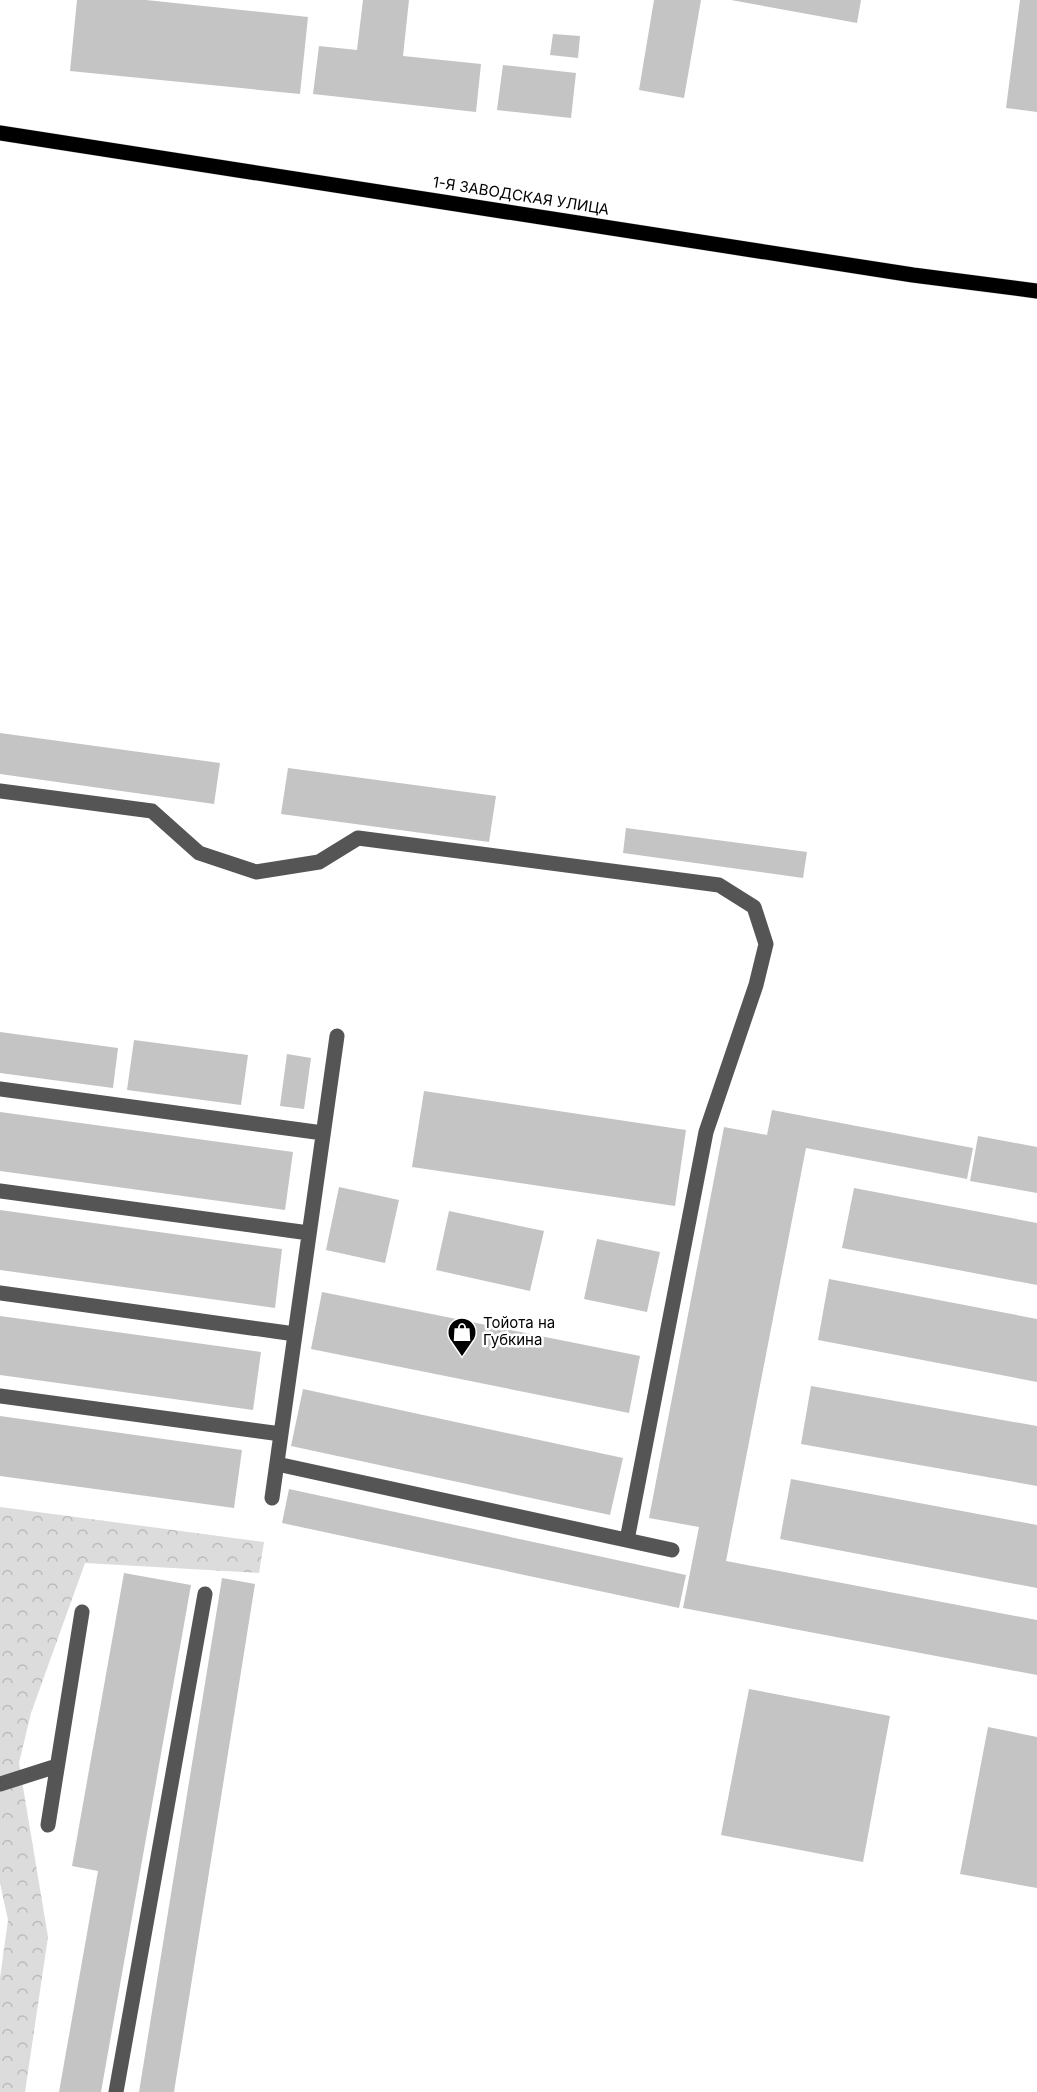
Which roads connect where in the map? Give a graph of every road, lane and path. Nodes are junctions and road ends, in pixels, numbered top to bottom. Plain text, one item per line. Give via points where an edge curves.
1 (0, 133) edge
2 (1037, 291) edge
3 (0, 791) edge
4 (337, 1036) dead end
5 (0, 1089) edge
6 (323, 1133) junction
7 (0, 1191) edge
8 (309, 1233) junction
9 (0, 1293) edge
10 (295, 1334) junction
11 (0, 1396) edge
12 (281, 1434) junction
13 (277, 1464) junction
14 (272, 1498) dead end
15 (627, 1540) junction
16 (672, 1550) dead end
17 (205, 1594) dead end
18 (82, 1612) dead end
19 (57, 1766) junction
20 (0, 1784) edge
21 (48, 1825) dead end
22 (116, 2092) edge

1 - 2 main road, 1-Я ЗАВОДСКАЯ УЛИЦА
3 - 15 lane via 152,811 199,853 256,872 319,862 358,838 719,885 754,907 766,944 706,1132
4 - 6 lane
5 - 6 lane
6 - 8 lane
7 - 8 lane
8 - 10 lane
9 - 10 lane
10 - 12 lane
11 - 12 lane
12 - 13 lane
13 - 14 lane
13 - 15 lane
15 - 16 lane
17 - 22 lane
18 - 19 lane
19 - 20 lane
19 - 21 lane

